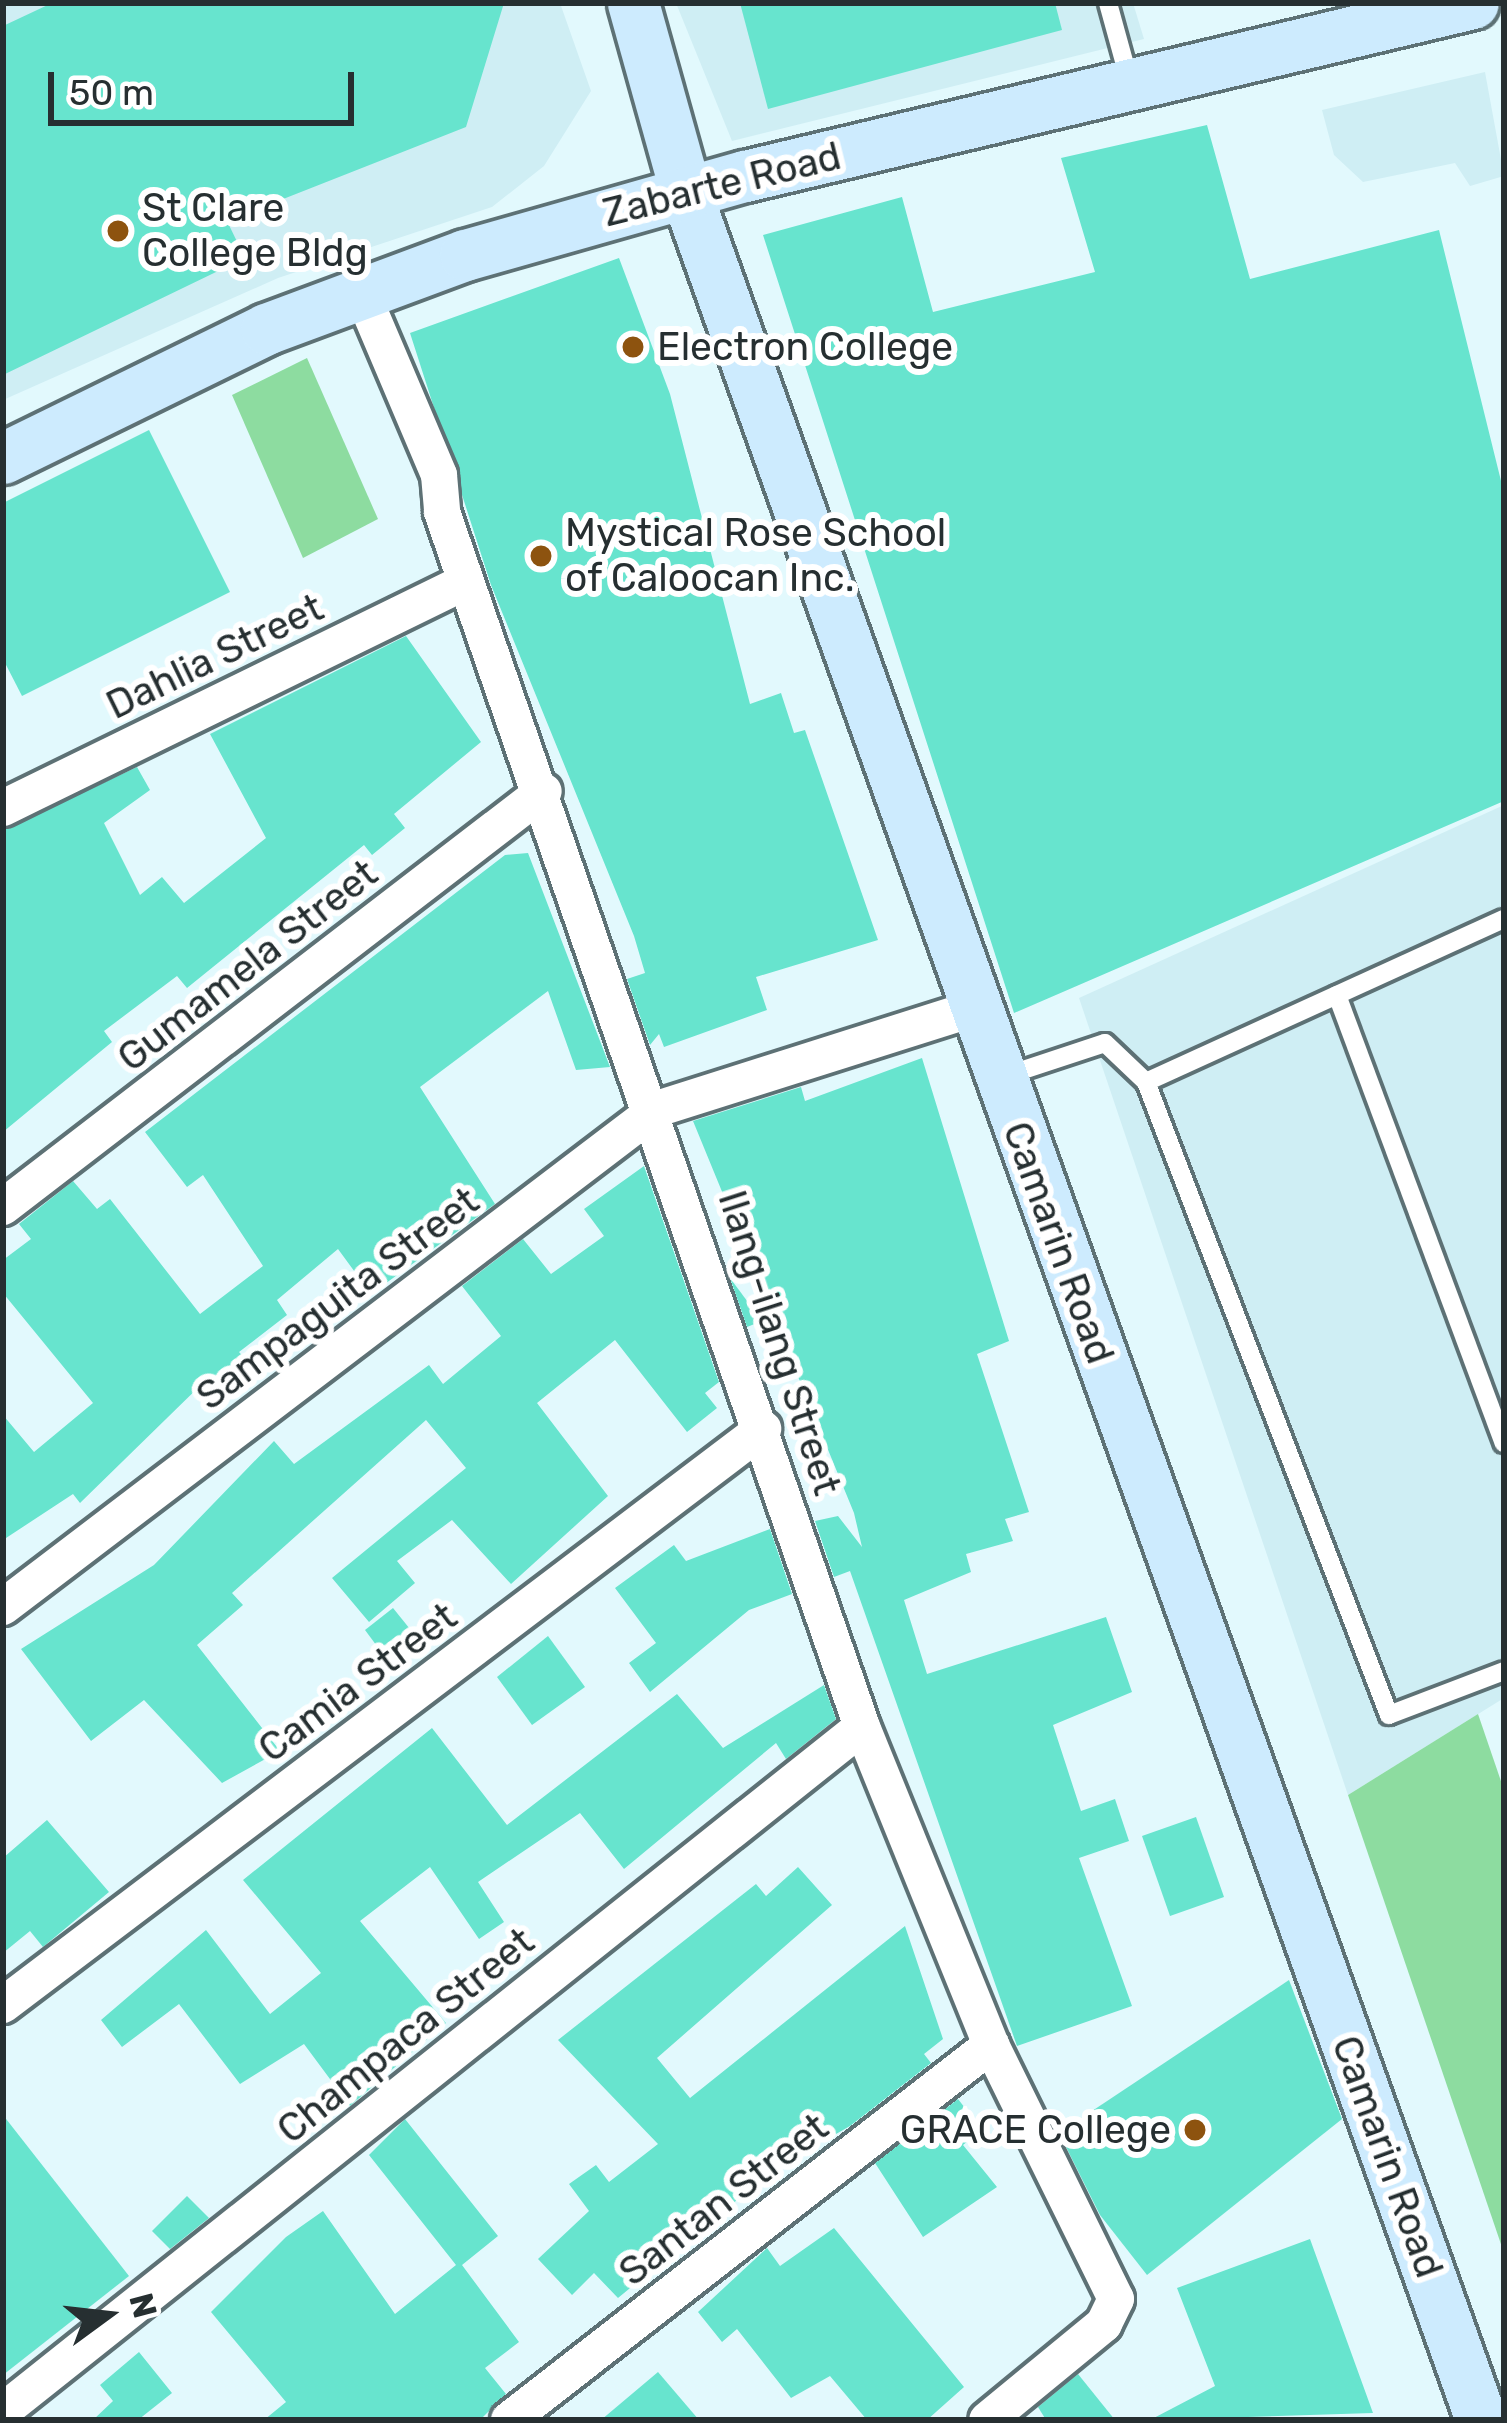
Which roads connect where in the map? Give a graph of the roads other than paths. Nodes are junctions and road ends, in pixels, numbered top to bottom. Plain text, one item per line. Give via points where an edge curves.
1 (610, 3) edge
2 (633, 3) edge
3 (1108, 3) edge
4 (1473, 3) edge
5 (642, 63) junction
6 (1132, 90) junction
7 (686, 193) junction
8 (361, 291) junction
9 (3, 458) edge
10 (465, 582) junction
11 (544, 791) junction
12 (3, 808) edge
13 (1504, 919) edge
14 (1337, 995) junction
15 (969, 998) junction
16 (999, 1078) junction
17 (1146, 1082) junction
18 (657, 1109) junction
19 (3, 1207) edge
20 (763, 1429) junction
21 (1504, 1443) edge
22 (3, 1607) edge
23 (1504, 1671) edge
24 (862, 1727) junction
25 (3, 2005) edge
26 (991, 2045) junction
27 (3, 2411) edge
28 (509, 2420) edge
29 (988, 2420) edge
30 (1481, 2420) edge

1 - 5 main road, Camarin Road
2 - 5 main road, Camarin Road
3 - 6 lane
4 - 6 main road, Zabarte Road
5 - 7 main road, Camarin Road
6 - 7 main road, Zabarte Road
7 - 8 main road, Zabarte Road
7 - 15 main road, Camarin Road
8 - 9 main road, Zabarte Road
8 - 10 street, Ilang-ilang Street via 439,475
10 - 11 street, Ilang-ilang Street
10 - 12 street, Dahlia Street
11 - 18 street, Ilang-ilang Street
11 - 19 street, Gumamela Street
13 - 14 lane
14 - 17 lane
14 - 21 lane
15 - 16 main road, Camarin Road
15 - 18 street, Sampaguita Street via 795,1046 736,1081
16 - 17 lane via 1105,1043
16 - 30 main road, Camarin Road
17 - 23 lane via 1389,1714
18 - 20 street, Ilang-ilang Street
18 - 22 street, Sampaguita Street
20 - 24 street, Ilang-ilang Street
20 - 25 street, Camia Street
24 - 26 street, Ilang-ilang Street
24 - 27 street, Champaca Street
26 - 28 street, Santan Street
26 - 29 street, Ilang-ilang Street via 1056,2192 1116,2299 1104,2324

